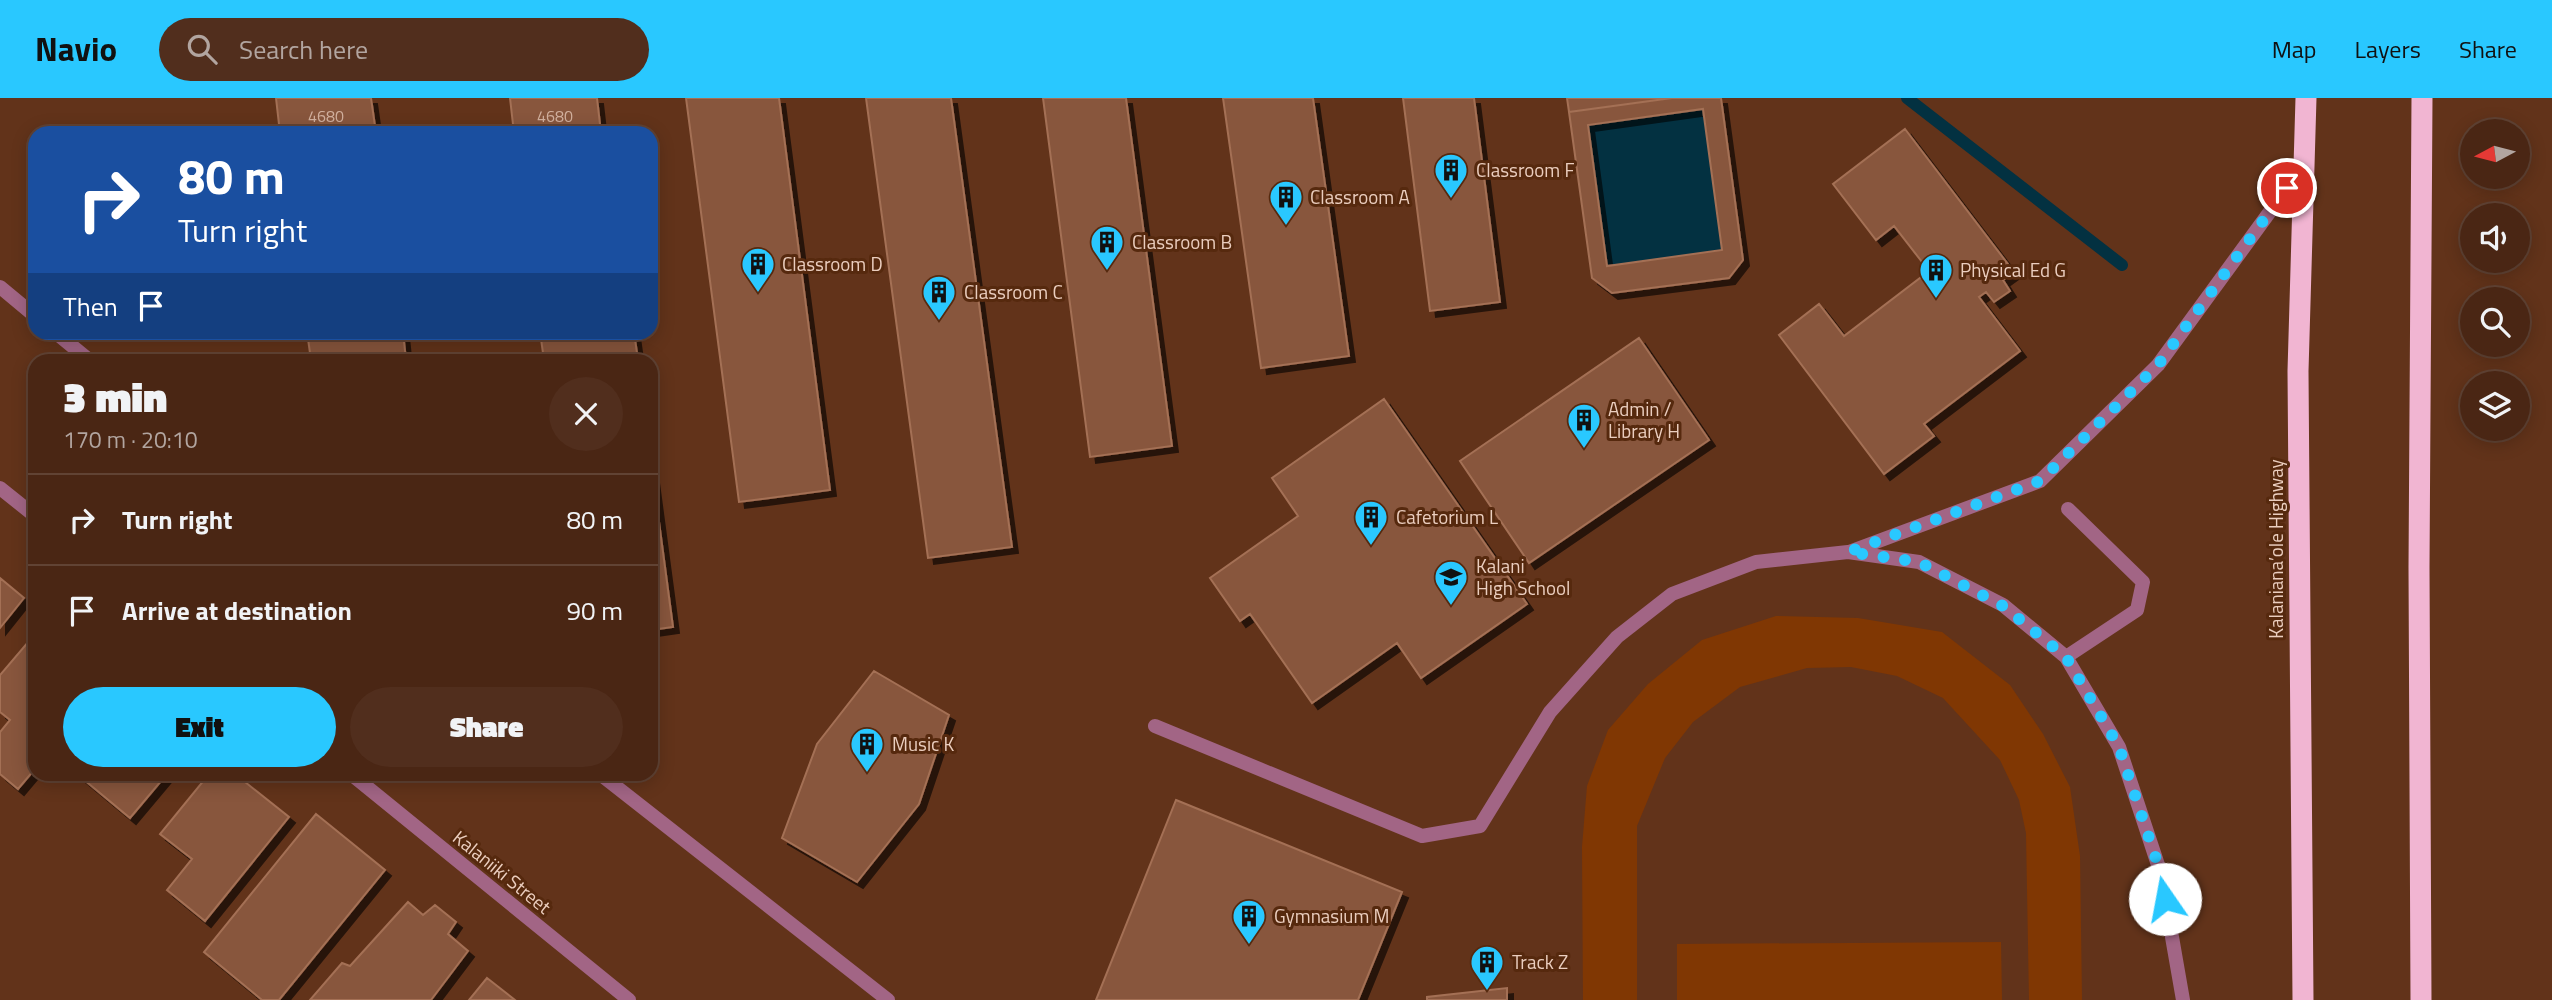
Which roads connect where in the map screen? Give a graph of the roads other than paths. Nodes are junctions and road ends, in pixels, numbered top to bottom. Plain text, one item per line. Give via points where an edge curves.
1 (2306, 98) edge
2 (2422, 98) edge
3 (2304, 165) junction
4 (0, 287) edge
5 (28, 310) edge
6 (65, 340) edge
7 (82, 354) edge
8 (0, 488) edge
9 (2068, 509) dead end
10 (28, 510) edge
11 (1848, 552) junction
12 (2066, 657) junction
13 (1155, 726) dead end
14 (360, 781) edge
15 (609, 781) edge
16 (629, 1000) edge
17 (888, 1000) edge
18 (2183, 1000) edge
19 (2303, 1000) edge
20 (2421, 1000) edge

1 - 3 highway, Kalaniana’ole Highway
2 - 20 highway
3 - 11 street via 2158,365 2040,481
3 - 19 highway, Kalaniana’ole Highway via 2298,371
4 - 5 street
6 - 7 street
8 - 10 street
9 - 12 street via 2143,582 2137,610
11 - 12 street via 1919,562 2003,606
11 - 13 street via 1756,562 1672,594 1617,637 1550,712 1480,826 1422,836
12 - 18 street via 2119,747 2161,874
14 - 16 street, Kalaniiki Street
15 - 17 street

